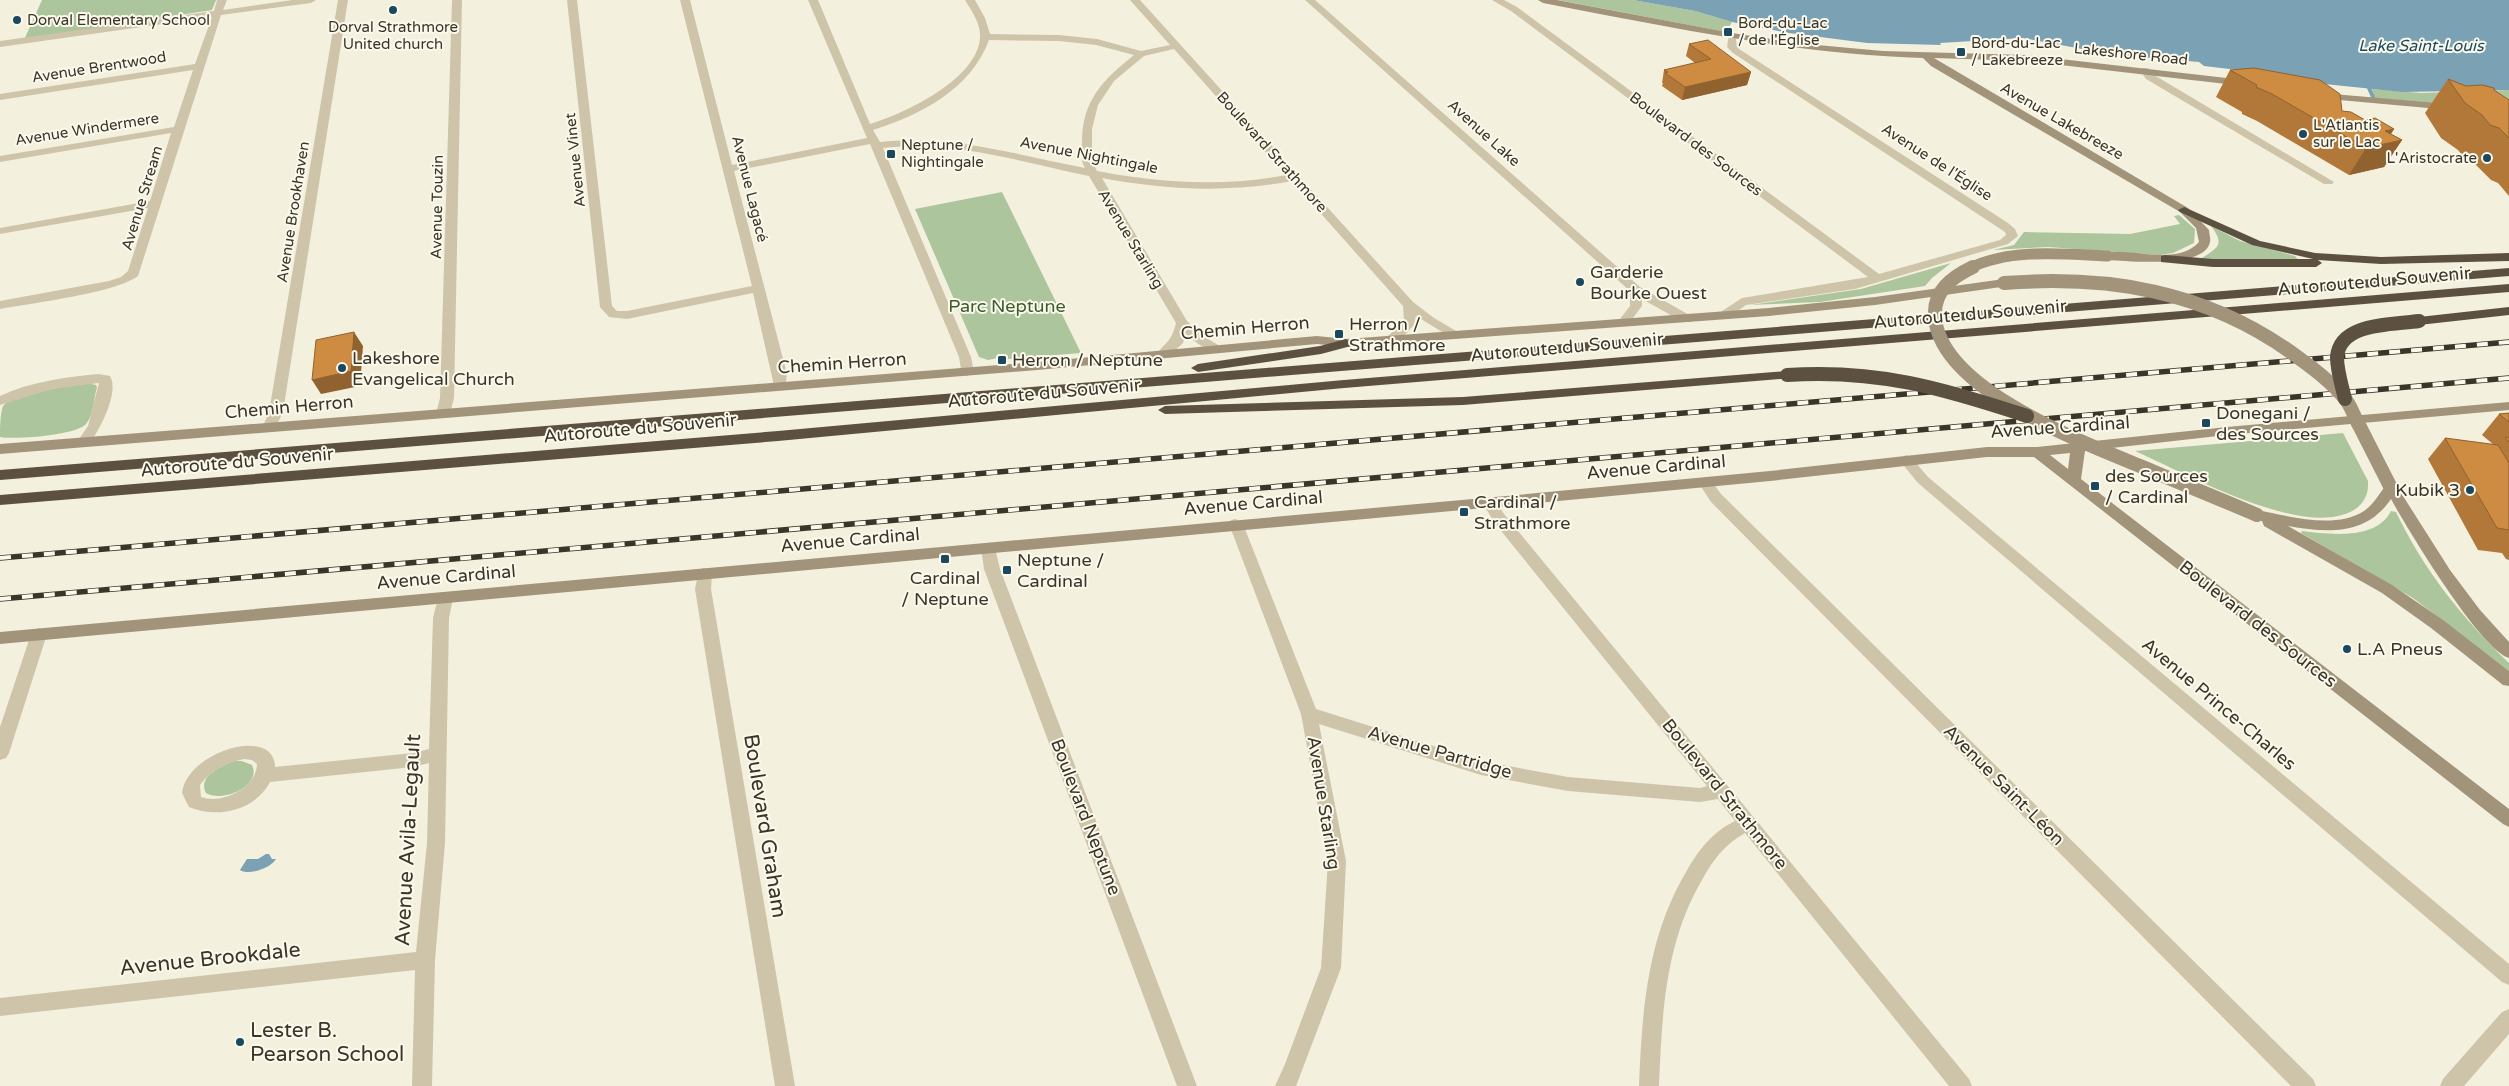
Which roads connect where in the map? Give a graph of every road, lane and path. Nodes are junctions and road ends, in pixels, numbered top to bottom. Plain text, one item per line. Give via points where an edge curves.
1 (222, 0) edge
2 (311, 0) edge
3 (342, 0) edge
4 (457, 0) edge
5 (572, 0) edge
6 (685, 0) edge
7 (813, 0) edge
8 (970, 0) edge
9 (1135, 0) edge
10 (1310, 0) edge
11 (1497, 0) edge
12 (1543, 0) edge
13 (1516, 5) edge
14 (218, 12) junction
15 (1732, 36) junction
16 (985, 37) junction
17 (1176, 46) junction
18 (2, 47) edge
19 (1142, 54) junction
20 (1926, 55) junction
21 (202, 66) junction
22 (2145, 70) junction
23 (2255, 85) edge
24 (2308, 94) edge
25 (0, 97) edge
26 (2463, 108) edge
27 (867, 128) junction
28 (178, 129) junction
29 (876, 142) junction
30 (0, 158) edge
31 (729, 169) junction
32 (1092, 173) junction
33 (1295, 177) junction
34 (2328, 182) dead end
35 (156, 203) junction
36 (2184, 210) junction
37 (0, 231) edge
38 (2509, 257) edge
39 (2165, 260) junction
40 (2362, 260) junction
41 (2509, 272) edge
42 (1878, 279) junction
43 (758, 288) junction
44 (2509, 288) edge
45 (1636, 290) junction
46 (0, 305) edge
47 (1409, 305) junction
48 (2509, 311) edge
49 (1723, 316) junction
50 (1687, 318) junction
51 (1182, 323) junction
52 (1623, 323) junction
53 (1457, 335) junction
54 (1393, 340) junction
55 (1346, 343) junction
56 (1219, 349) junction
57 (1162, 355) junction
58 (967, 372) junction
59 (1101, 385) junction
60 (780, 387) junction
61 (2345, 398) junction
62 (0, 401) edge
63 (2509, 406) edge
64 (1051, 412) junction
65 (443, 414) junction
66 (2027, 416) junction
67 (269, 428) junction
68 (84, 442) junction
69 (2078, 448) junction
70 (0, 449) edge
71 (2037, 452) junction
72 (1906, 460) junction
73 (0, 468) edge
74 (70, 469) junction
75 (0, 474) edge
76 (1705, 482) junction
77 (2074, 482) junction
78 (2391, 488) junction
79 (0, 500) edge
80 (1489, 502) junction
81 (2257, 515) junction
82 (1236, 524) junction
83 (989, 548) junction
84 (704, 574) junction
85 (445, 598) junction
86 (39, 634) junction
87 (0, 638) edge
88 (2509, 652) edge
89 (2509, 680) edge
90 (1308, 714) junction
91 (0, 753) edge
92 (438, 754) junction
93 (265, 775) dead end
94 (1722, 791) junction
95 (2480, 797) junction
96 (2509, 819) edge
97 (1749, 824) junction
98 (2509, 829) edge
99 (425, 960) junction
100 (2509, 976) edge
101 (0, 1007) edge
102 (2509, 1018) edge
103 (422, 1086) edge
104 (785, 1086) edge
105 (1187, 1086) edge
106 (1285, 1086) edge
107 (1649, 1086) edge
108 (1962, 1086) edge
109 (2306, 1086) edge
110 (2450, 1086) edge

1 - 14 street, Avenue Stream
2 - 14 street
3 - 67 street, Avenue Brookhaven via 276,412
4 - 65 street, Avenue Touzin via 447,398
5 - 43 street, Avenue Vinet via 606,306 613,314 628,315
6 - 31 street, Avenue Lagacé
7 - 27 street
8 - 16 street via 980,17
9 - 17 street, Boulevard Strathmore
10 - 45 street, Avenue Lake
11 - 13 street, Boulevard des Sources
12 - 15 main road, Lakeshore Road
13 - 42 street, Boulevard des Sources
14 - 18 street
14 - 21 street, Avenue Stream
15 - 20 main road, Lakeshore Road via 1837,51
15 - 42 street, Avenue de l'Église via 1732,47 1736,51 2011,231 2011,238 2004,242
16 - 19 street via 1097,42
16 - 27 street via 978,55 952,85 921,106 891,121
17 - 19 street
17 - 33 street, Boulevard Strathmore
19 - 32 street, Avenue Starling via 1110,79 1090,110 1087,162
20 - 22 main road, Lakeshore Road via 2017,58
20 - 36 main road, Avenue Lakebreeze via 1934,64
21 - 25 street, Avenue Brentwood
21 - 28 street, Avenue Stream
22 - 23 main road, Lakeshore Road
22 - 34 street via 2150,77
24 - 26 main road
27 - 29 street
28 - 30 street, Avenue Windermere
28 - 35 street, Avenue Stream
29 - 31 street, Avenue Nightingale
29 - 32 street, Avenue Nightingale via 942,143
29 - 58 street via 965,357
31 - 43 street, Avenue Lagacé
32 - 33 street, Avenue Nightingale via 1187,187 1235,186
32 - 51 street, Avenue Starling
33 - 47 street, Boulevard Strathmore
35 - 37 street
35 - 46 street, Avenue Stream via 134,273 125,280
36 - 39 main road, Avenue Lakebreeze via 2203,230 2203,243 2193,252
36 - 40 highway via 2230,233 2268,247
38 - 40 highway
39 - 40 highway via 2295,264
39 - 66 main road, Avenue Lakebreeze, bridge via 2042,255 1993,261 1961,273 1946,284 1935,304 1936,324 1947,348 1972,376
41 - 59 highway, Autoroute du Souvenir
42 - 49 street via 1836,289 1742,302
43 - 60 street, Avenue Lagacé via 780,374
44 - 64 highway, Autoroute du Souvenir via 1344,384
45 - 50 street, Avenue Lake
45 - 52 street via 1636,306
47 - 53 street, Boulevard Strathmore
47 - 54 street via 1410,322
48 - 61 highway, bridge via 2355,331 2340,344 2337,354
49 - 50 main road, Chemin Herron
49 - 61 main road, Chemin Herron, bridge via 1834,306 2044,279 2134,286 2225,316 2274,342 2304,362
50 - 52 main road, Chemin Herron
51 - 56 street, Avenue Starling via 1198,339
51 - 57 street via 1178,340
52 - 53 main road, Chemin Herron
53 - 54 main road, Chemin Herron
54 - 55 main road, Chemin Herron
55 - 56 main road, Chemin Herron via 1317,340
55 - 59 highway via 1321,350
56 - 57 main road, Chemin Herron
57 - 58 main road, Chemin Herron
58 - 60 main road, Chemin Herron
59 - 74 highway, Autoroute du Souvenir
60 - 65 main road, Chemin Herron
61 - 78 main road, bridge
62 - 68 street via 88,378 105,379 107,386 95,426
63 - 69 main road, Avenue Cardinal
64 - 66 highway, bridge via 1429,403 1839,373 1887,377 1942,388
64 - 79 highway, Autoroute du Souvenir
65 - 67 main road, Chemin Herron
66 - 81 main road, bridge
67 - 68 main road, Chemin Herron
68 - 70 main road, Chemin Herron
69 - 71 main road, Avenue Cardinal
69 - 77 main road
71 - 72 main road, Avenue Cardinal
71 - 77 main road, Boulevard des Sources
72 - 76 main road, Avenue Cardinal
72 - 100 street, Avenue Prince-Charles via 1931,486
73 - 74 highway
74 - 75 highway, Autoroute du Souvenir
76 - 80 main road, Avenue Cardinal
76 - 109 street, Avenue Saint-Léon via 1716,498
77 - 95 main road, Boulevard des Sources
78 - 81 main road via 2367,516 2342,524 2309,524
78 - 88 main road via 2457,593
80 - 82 main road, Avenue Cardinal
80 - 94 street, Boulevard Strathmore
81 - 89 main road via 2387,589
82 - 83 main road, Avenue Cardinal
82 - 90 street, Avenue Starling
83 - 84 main road, Avenue Cardinal
83 - 105 street, Boulevard Neptune via 992,569
84 - 85 main road, Avenue Cardinal
84 - 104 street, Boulevard Graham via 703,589
85 - 86 main road, Avenue Cardinal
85 - 92 street, Avenue Avila-Legault via 441,618
86 - 87 main road, Avenue Cardinal
86 - 91 street
90 - 94 street, Avenue Partridge via 1481,768 1548,781 1700,795
90 - 106 street, Avenue Starling via 1337,861 1331,968
92 - 93 street via 413,760
92 - 99 street, Avenue Avila-Legault via 436,844
94 - 97 street, Boulevard Strathmore
95 - 96 main road
95 - 98 main road
97 - 107 street via 1728,832 1706,856 1688,883 1673,918 1655,984
97 - 108 street, Boulevard Strathmore
99 - 101 street, Avenue Brookdale
99 - 103 street, Avenue Avila-Legault
102 - 110 street

